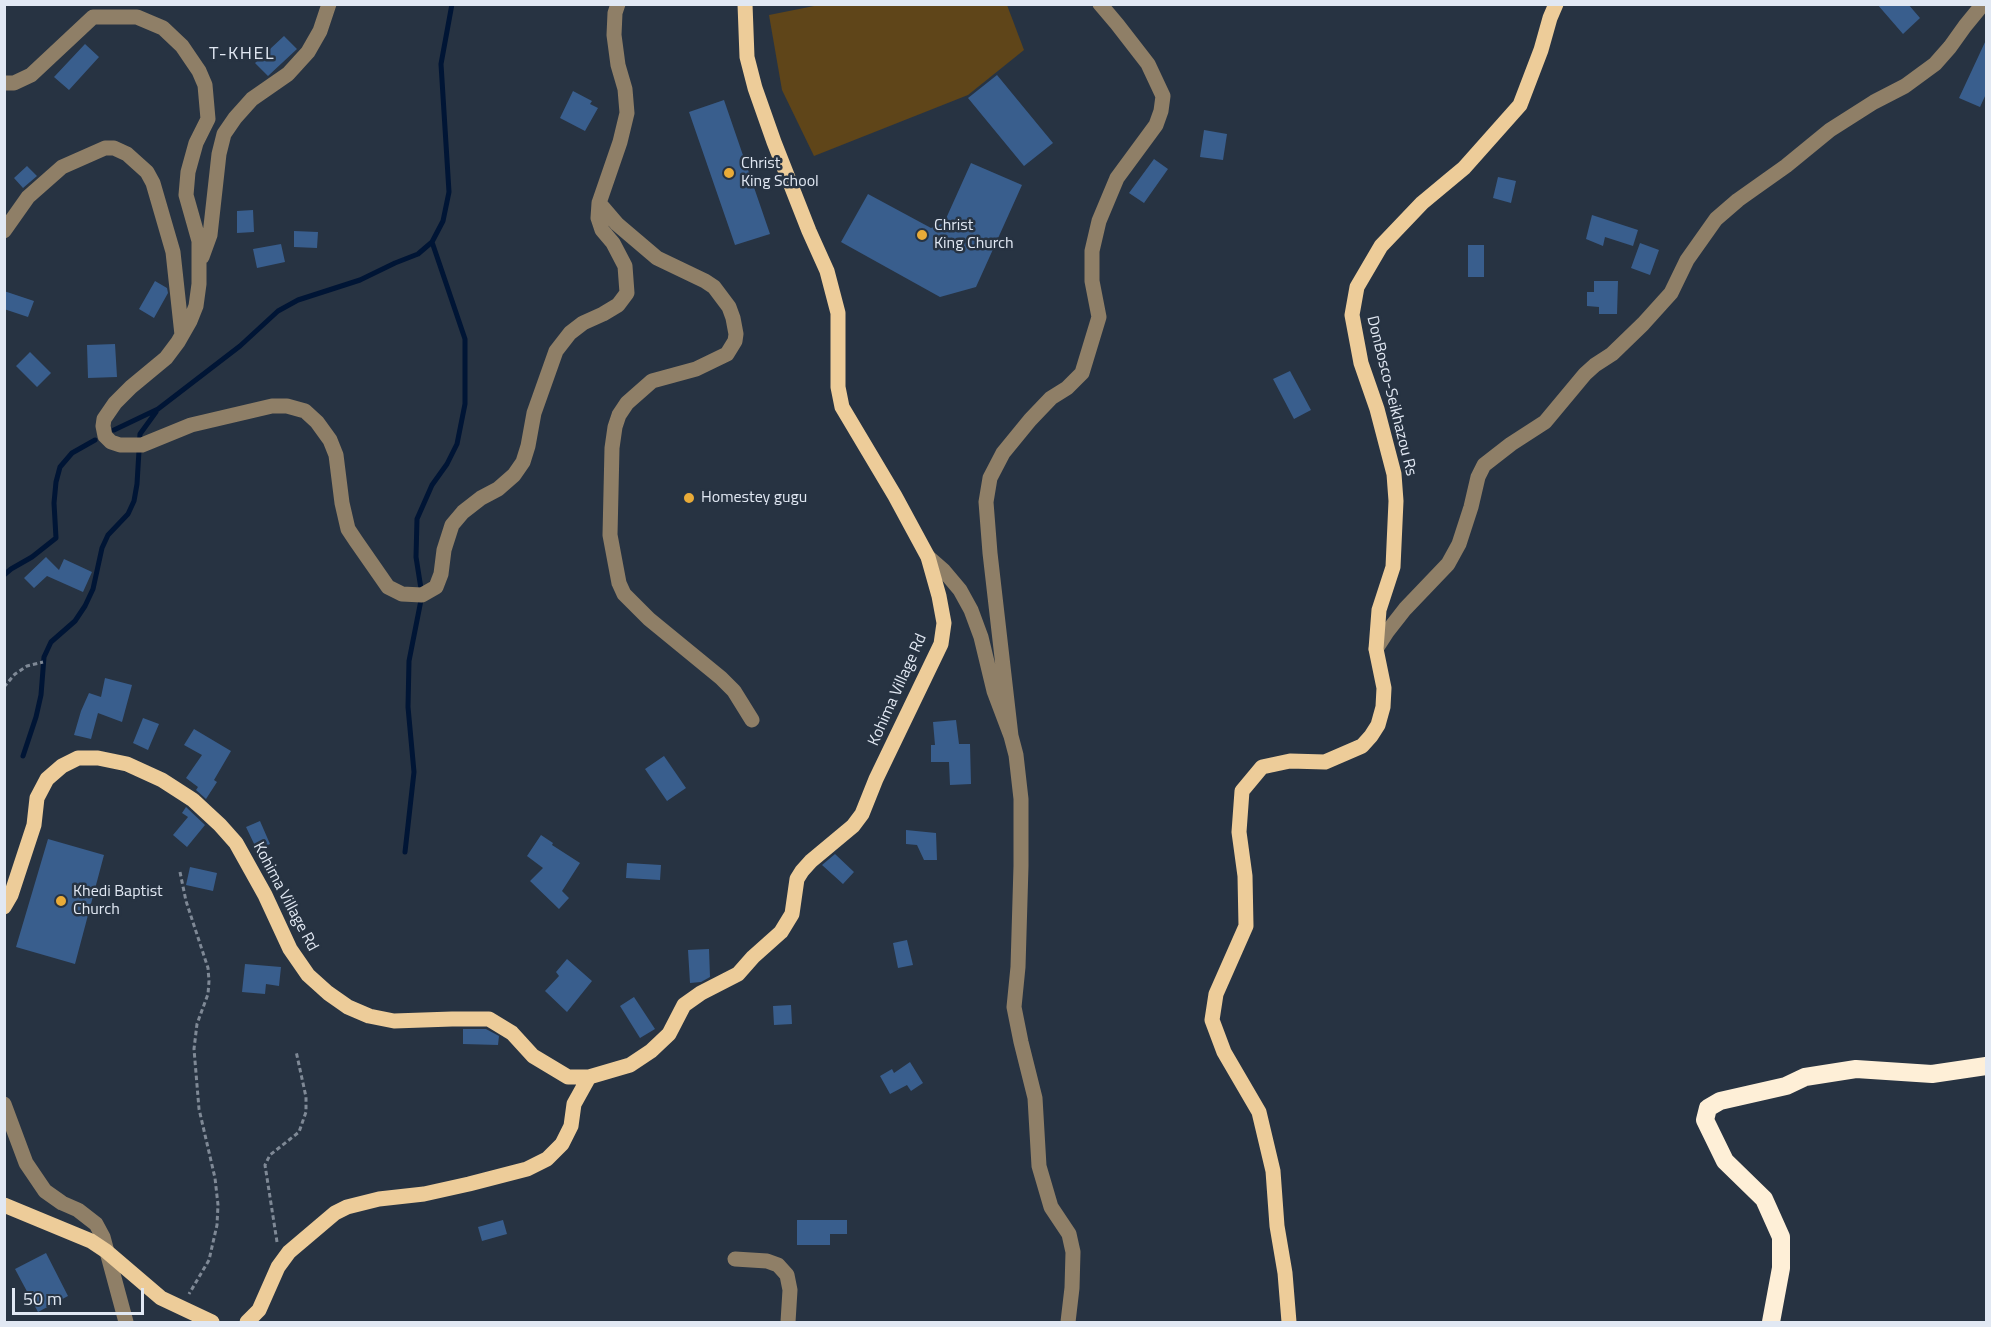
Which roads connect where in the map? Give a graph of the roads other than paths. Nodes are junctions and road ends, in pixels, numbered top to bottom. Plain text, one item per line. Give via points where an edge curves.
1 (330, 4) edge
2 (618, 4) edge
3 (745, 4) edge
4 (1100, 4) edge
5 (1556, 4) edge
6 (1983, 4) edge
7 (4, 83) edge
8 (599, 203) junction
9 (4, 231) edge
10 (199, 263) junction
11 (182, 335) junction
12 (928, 556) junction
13 (1377, 649) junction
14 (752, 720) dead end
15 (1011, 736) junction
16 (4, 907) edge
17 (1986, 1066) edge
18 (589, 1077) junction
19 (4, 1104) edge
20 (4, 1206) edge
21 (106, 1251) junction
22 (735, 1259) dead end
23 (126, 1323) edge
24 (212, 1323) edge
25 (246, 1323) edge
26 (788, 1323) edge
27 (1068, 1323) edge
28 (1289, 1323) edge
29 (1771, 1323) edge

1 - 10 street via 308,52 288,74 252,99 224,134 210,236
2 - 8 street via 614,35 627,113
3 - 12 main road, Kohima Village Rd via 747,57 755,88 827,271 838,313 838,387 842,407
4 - 15 street via 1148,64 1163,96 1156,125 1118,178 1099,221 1092,251 1092,281 1099,317 1082,373 1030,420 1003,453 990,478 986,502 990,553
5 - 13 main road, DonBosco-Seikhazou Rs via 1520,105 1464,168 1422,203 1381,246 1357,287 1352,315 1361,363 1394,474 1396,501 1393,567 1379,610
6 - 13 street via 1935,64 1830,130 1716,219 1687,260 1671,293 1652,316 1595,365 1545,422 1484,465 1459,544 1448,564 1405,609
7 - 10 street via 31,75 93,17 137,17 163,28 182,46 205,85 208,118 196,143 186,195 199,241
8 - 11 street via 602,230 625,266 627,293 618,305 570,333 556,351 534,412 523,462 514,475 463,512 452,525 441,574 435,587 422,595 402,594 388,587 348,529 336,455 317,422 304,411 272,406 191,425 134,445 120,446 105,436 104,419 115,404 166,358
8 - 14 street via 657,258 714,287 733,318 735,342 727,354 696,369 652,381 627,403 620,415 612,448 610,535 624,594 721,678
9 - 11 street via 28,197 62,167 105,148 127,154 153,183 172,252
10 - 11 street via 196,306
12 - 15 street via 960,590 971,610
12 - 18 main road, Kohima Village Rd via 944,623 941,644 862,814 802,871 787,923 738,974 684,1005 669,1034 651,1051 630,1065
13 - 28 main road, DonBosco-Seikhazou Rs via 1383,707 1378,725 1362,746 1325,762 1290,761 1262,766 1242,791 1239,832 1246,926 1216,994 1212,1020 1224,1052 1259,1112 1273,1171
15 - 27 street via 1021,800 1014,1007 1035,1098 1040,1166 1052,1207 1069,1234 1073,1252
16 - 18 main road, Kohima Village Rd via 34,825 37,798 47,779 78,758 127,765 162,780 193,800 236,843 290,949 308,975 328,993 369,1016 394,1021 489,1019 512,1033 545,1064 568,1077
17 - 29 highway via 1932,1074 1856,1069 1805,1077 1786,1086 1720,1101 1708,1108 1705,1120 1725,1161 1764,1199 1780,1237 1781,1268
18 - 25 main road via 574,1104 571,1126 562,1144 547,1159 527,1169 469,1184 379,1199 335,1213 289,1252 259,1310
19 - 21 street via 26,1162 45,1191 96,1224
20 - 21 main road via 91,1241
21 - 23 street
21 - 24 main road via 161,1298
22 - 26 street via 767,1261 783,1270 790,1290

